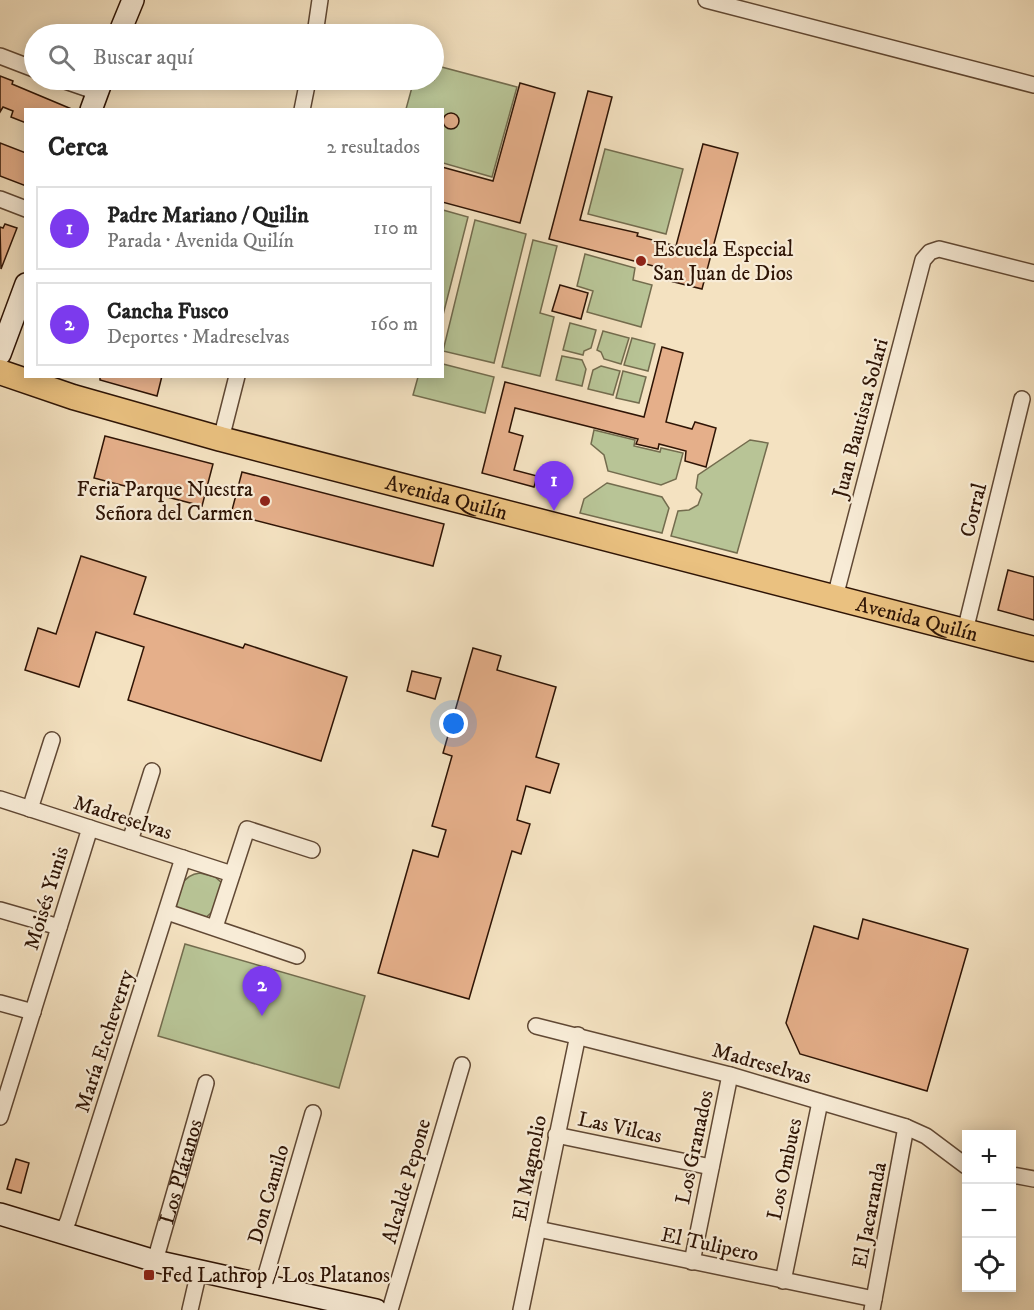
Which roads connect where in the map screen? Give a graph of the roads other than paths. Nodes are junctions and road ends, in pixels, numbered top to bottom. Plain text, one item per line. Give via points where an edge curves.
1 (133, 0) edge
2 (320, 0) edge
3 (706, 0) edge
4 (123, 24) edge
5 (316, 24) edge
6 (0, 56) edge
7 (24, 65) edge
8 (1034, 85) edge
9 (306, 90) edge
10 (302, 108) edge
11 (0, 200) edge
12 (24, 208) edge
13 (1034, 273) edge
14 (24, 289) edge
15 (0, 354) edge
16 (0, 372) edge
17 (236, 378) edge
18 (1022, 399) dead end
19 (221, 439) junction
20 (835, 597) junction
21 (965, 631) junction
22 (1034, 649) edge
23 (52, 740) dead end
24 (152, 771) dead end
25 (0, 800) edge
26 (30, 809) junction
27 (90, 828) junction
28 (130, 841) junction
29 (312, 850) dead end
30 (183, 858) junction
31 (232, 874) junction
32 (0, 910) edge
33 (167, 912) junction
34 (59, 927) junction
35 (215, 927) junction
36 (297, 956) dead end
37 (0, 1003) edge
38 (33, 1012) junction
39 (536, 1026) dead end
40 (578, 1035) junction
41 (462, 1065) dead end
42 (730, 1075) junction
43 (206, 1083) dead end
44 (820, 1102) junction
45 (1, 1109) edge
46 (313, 1113) dead end
47 (906, 1127) junction
48 (556, 1136) junction
49 (962, 1163) edge
50 (711, 1167) junction
51 (1016, 1176) edge
52 (1034, 1179) edge
53 (0, 1214) edge
54 (538, 1229) junction
55 (61, 1234) junction
56 (155, 1261) junction
57 (692, 1262) junction
58 (199, 1271) junction
59 (783, 1281) junction
60 (263, 1285) junction
61 (873, 1305) edge
62 (190, 1310) edge
63 (376, 1310) edge
64 (390, 1310) edge
65 (521, 1310) edge

1 - 4 street
2 - 5 street
3 - 8 street
6 - 7 street
9 - 10 street
11 - 12 street
13 - 20 street, Juan Bautista Solari via 944,250 930,252 922,264
14 - 15 street
16 - 19 main road, Avenida Quilín
17 - 19 street
18 - 21 street, Corral
19 - 20 main road, Avenida Quilín
20 - 21 main road, Avenida Quilín
21 - 22 main road, Avenida Quilín
23 - 26 street
24 - 28 street
25 - 26 street, Madreselvas
26 - 27 street, Madreselvas
27 - 28 street, Madreselvas
27 - 34 street, Moisés Yunis
28 - 30 street, Madreselvas
29 - 31 street via 247,829
30 - 31 street, Madreselvas
30 - 33 street, María Etcheverry
31 - 35 street
32 - 34 street
33 - 35 street
33 - 55 street, María Etcheverry
34 - 38 street, Moisés Yunis
35 - 36 street
37 - 38 street
38 - 45 street, Moisés Yunis
39 - 40 street, Madreselvas
40 - 42 street, Madreselvas
40 - 48 street, El Magnolio
41 - 64 street, Alcalde Pepone
42 - 44 street, Madreselvas
42 - 50 street, Los Granados
43 - 56 street, Los Plátanos
44 - 47 street, Madreselvas
44 - 59 street, Los Ombues
46 - 60 street, Don Camilo
47 - 49 street, Madreselvas via 926,1136
47 - 61 street, El Jacaranda
48 - 50 street, Las Vilcas
48 - 54 street, El Magnolio
50 - 57 street, Los Granados
51 - 52 street
53 - 55 street
54 - 57 street, El Tulipero
54 - 65 street, El Magnolio
55 - 56 street
56 - 58 street
57 - 59 street, El Tulipero
58 - 60 street
58 - 62 street
59 - 61 street, El Tulipero
60 - 63 street

